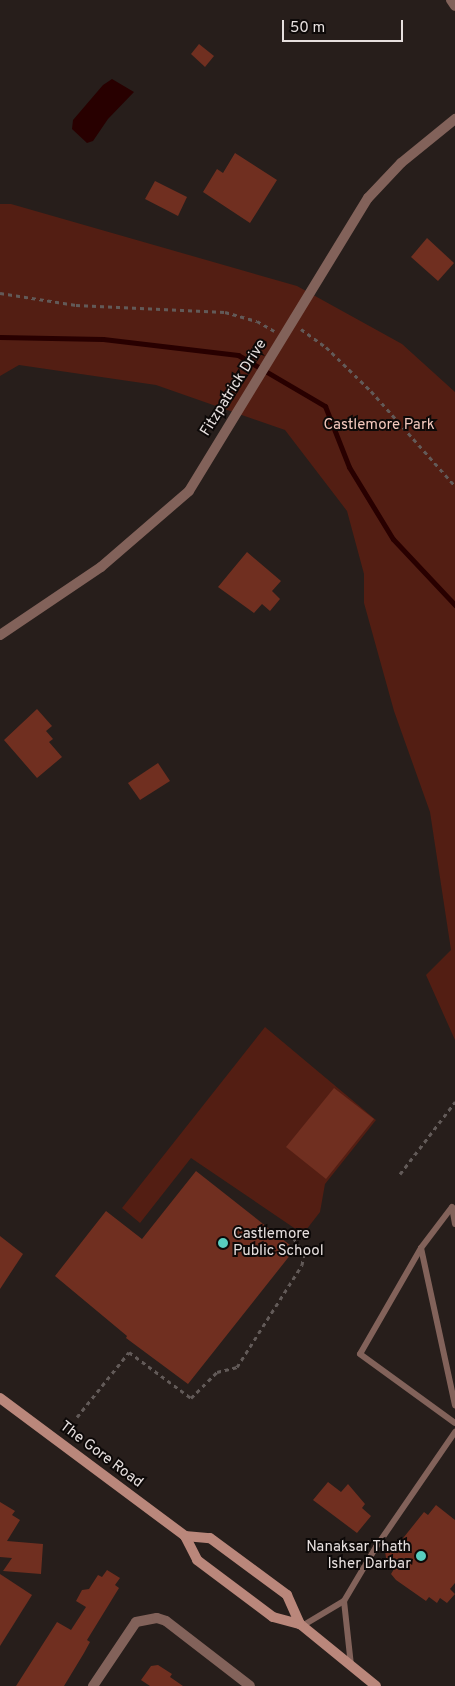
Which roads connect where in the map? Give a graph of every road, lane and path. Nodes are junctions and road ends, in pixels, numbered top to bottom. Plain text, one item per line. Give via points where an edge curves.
1 (451, 0) edge
2 (455, 6) edge
3 (455, 119) edge
4 (0, 293) edge
5 (292, 323) junction
6 (284, 337) junction
7 (455, 486) edge
8 (0, 635) edge
9 (455, 1102) edge
10 (400, 1174) dead end
11 (455, 1224) edge
12 (293, 1237) dead end
13 (421, 1248) junction
14 (0, 1398) edge
15 (455, 1405) edge
16 (77, 1417) dead end
17 (455, 1423) edge
18 (455, 1432) edge
19 (185, 1536) junction
20 (344, 1601) junction
21 (301, 1625) junction
22 (351, 1665) junction
23 (93, 1686) edge
24 (250, 1686) edge
25 (376, 1686) edge

1 - 2 street
3 - 5 street, Fitzpatrick Drive via 401,163 368,198
4 - 6 path via 76,305 224,312 258,321
5 - 6 street, Fitzpatrick Drive
5 - 7 path via 326,347 371,391
6 - 8 street, Fitzpatrick Drive via 189,491 101,567
9 - 10 path
11 - 13 lane via 452,1207
12 - 16 path via 304,1254 302,1265 237,1367 217,1372 191,1398 129,1352
13 - 15 lane
13 - 17 lane via 360,1354
14 - 19 main road, The Gore Road
18 - 20 lane via 392,1523
19 - 21 main road, The Gore Road via 198,1560 273,1618
19 - 21 main road, The Gore Road via 210,1538 287,1595
20 - 21 lane
20 - 22 lane
21 - 22 main road, The Gore Road
22 - 25 main road, The Gore Road
23 - 24 street via 136,1622 157,1618 166,1620

